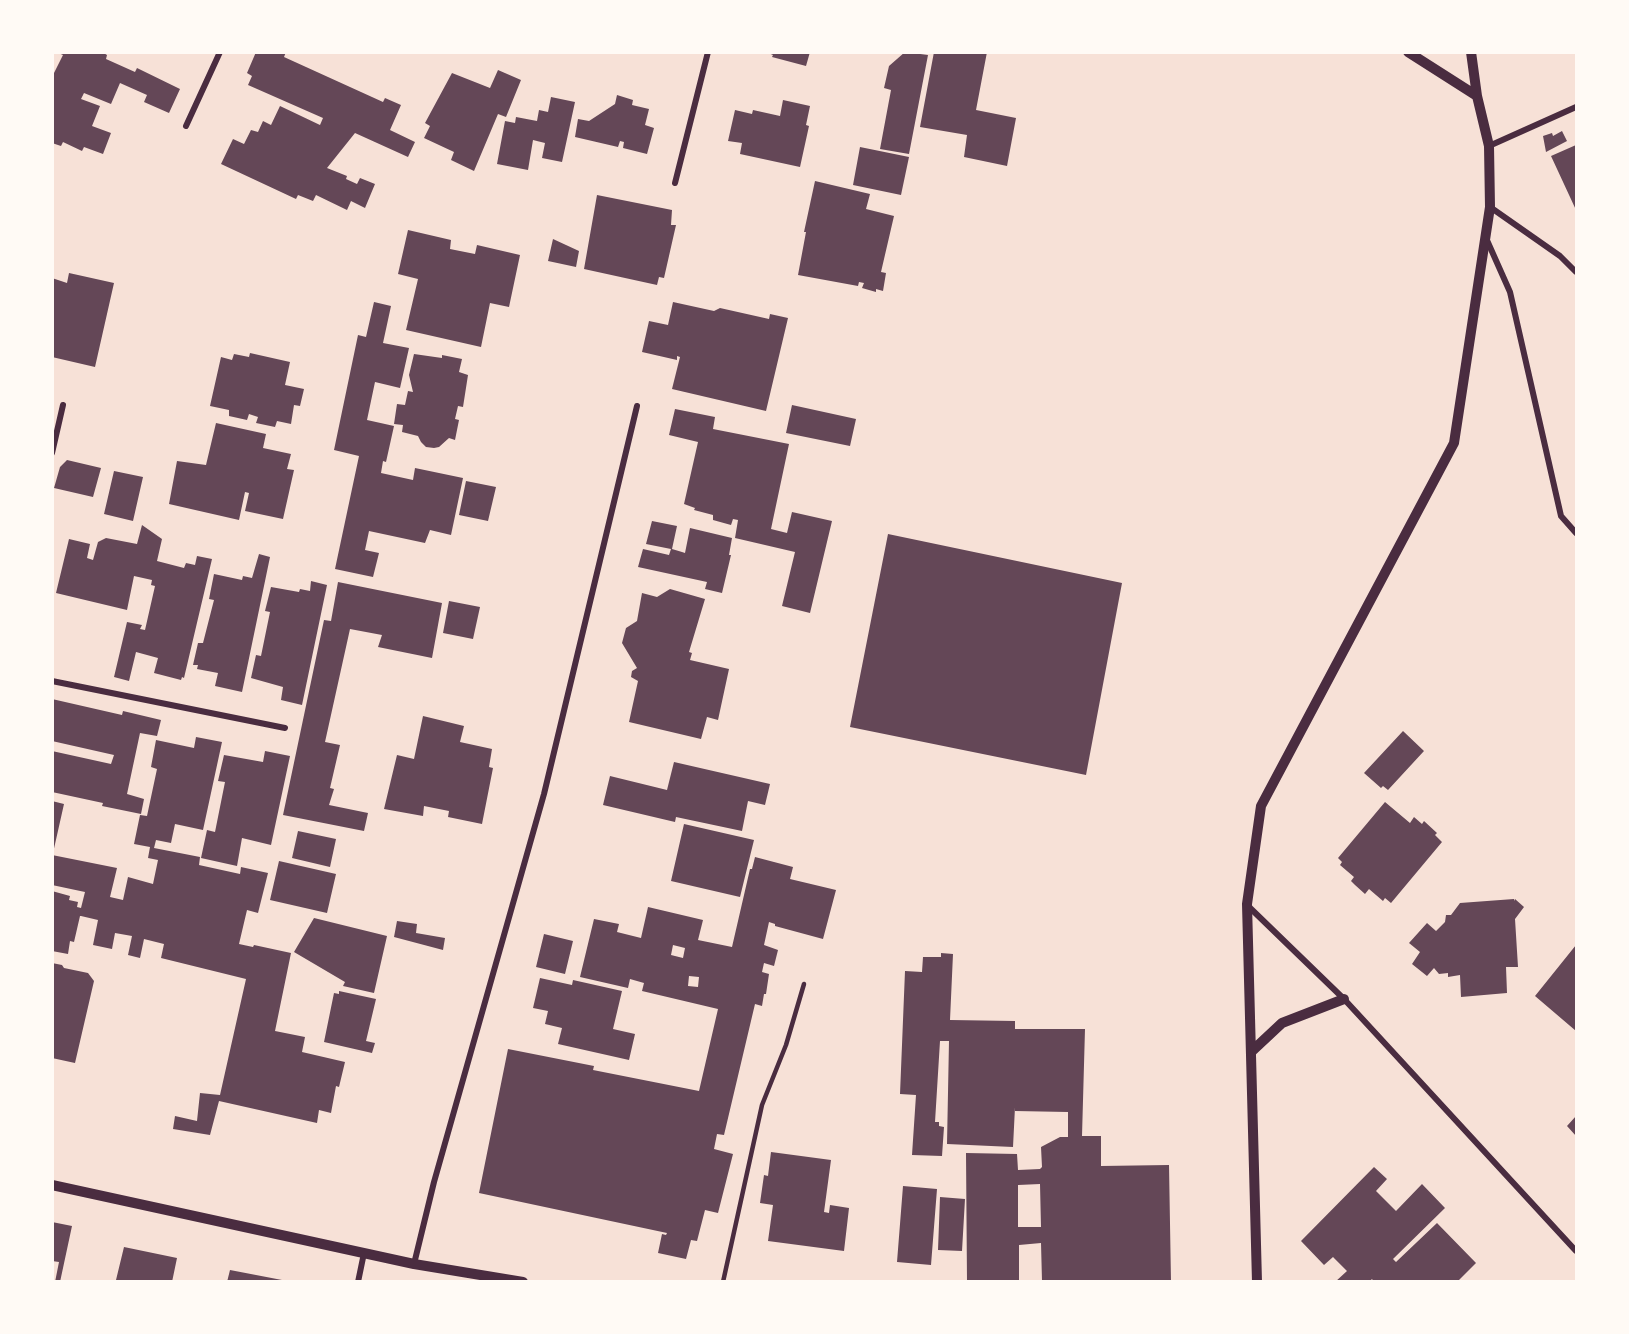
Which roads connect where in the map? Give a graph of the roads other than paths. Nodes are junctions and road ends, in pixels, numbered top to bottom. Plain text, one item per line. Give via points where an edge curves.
1 (220, 52) edge
2 (708, 52) edge
3 (1408, 52) edge
4 (1471, 52) edge
5 (1477, 96) junction
6 (1576, 106) edge
7 (186, 126) dead end
8 (1489, 146) junction
9 (675, 183) dead end
10 (1490, 207) junction
11 (1486, 237) junction
12 (1576, 272) edge
13 (63, 405) dead end
14 (636, 406) dead end
15 (52, 453) edge
16 (1576, 533) edge
17 (52, 681) edge
18 (285, 728) dead end
19 (1247, 904) junction
20 (804, 984) dead end
21 (1344, 999) junction
22 (1251, 1052) junction
23 (52, 1185) edge
24 (1576, 1251) edge
25 (364, 1253) junction
26 (414, 1264) junction
27 (358, 1281) edge
28 (523, 1281) edge
29 (723, 1281) edge
30 (1257, 1281) edge

1 - 7 street
2 - 9 street
3 - 5 street
4 - 5 street
5 - 8 street
6 - 8 street
8 - 10 street
10 - 11 street
10 - 12 street via 1560,256
11 - 16 street via 1510,292 1561,516
11 - 19 street via 1454,443 1261,806
13 - 15 street
14 - 26 street via 544,794
17 - 18 street
19 - 21 street
19 - 22 street
20 - 29 lane via 762,1105
21 - 22 street via 1282,1023
21 - 24 street
22 - 30 street
23 - 25 street
25 - 26 street
25 - 27 street
26 - 28 street

